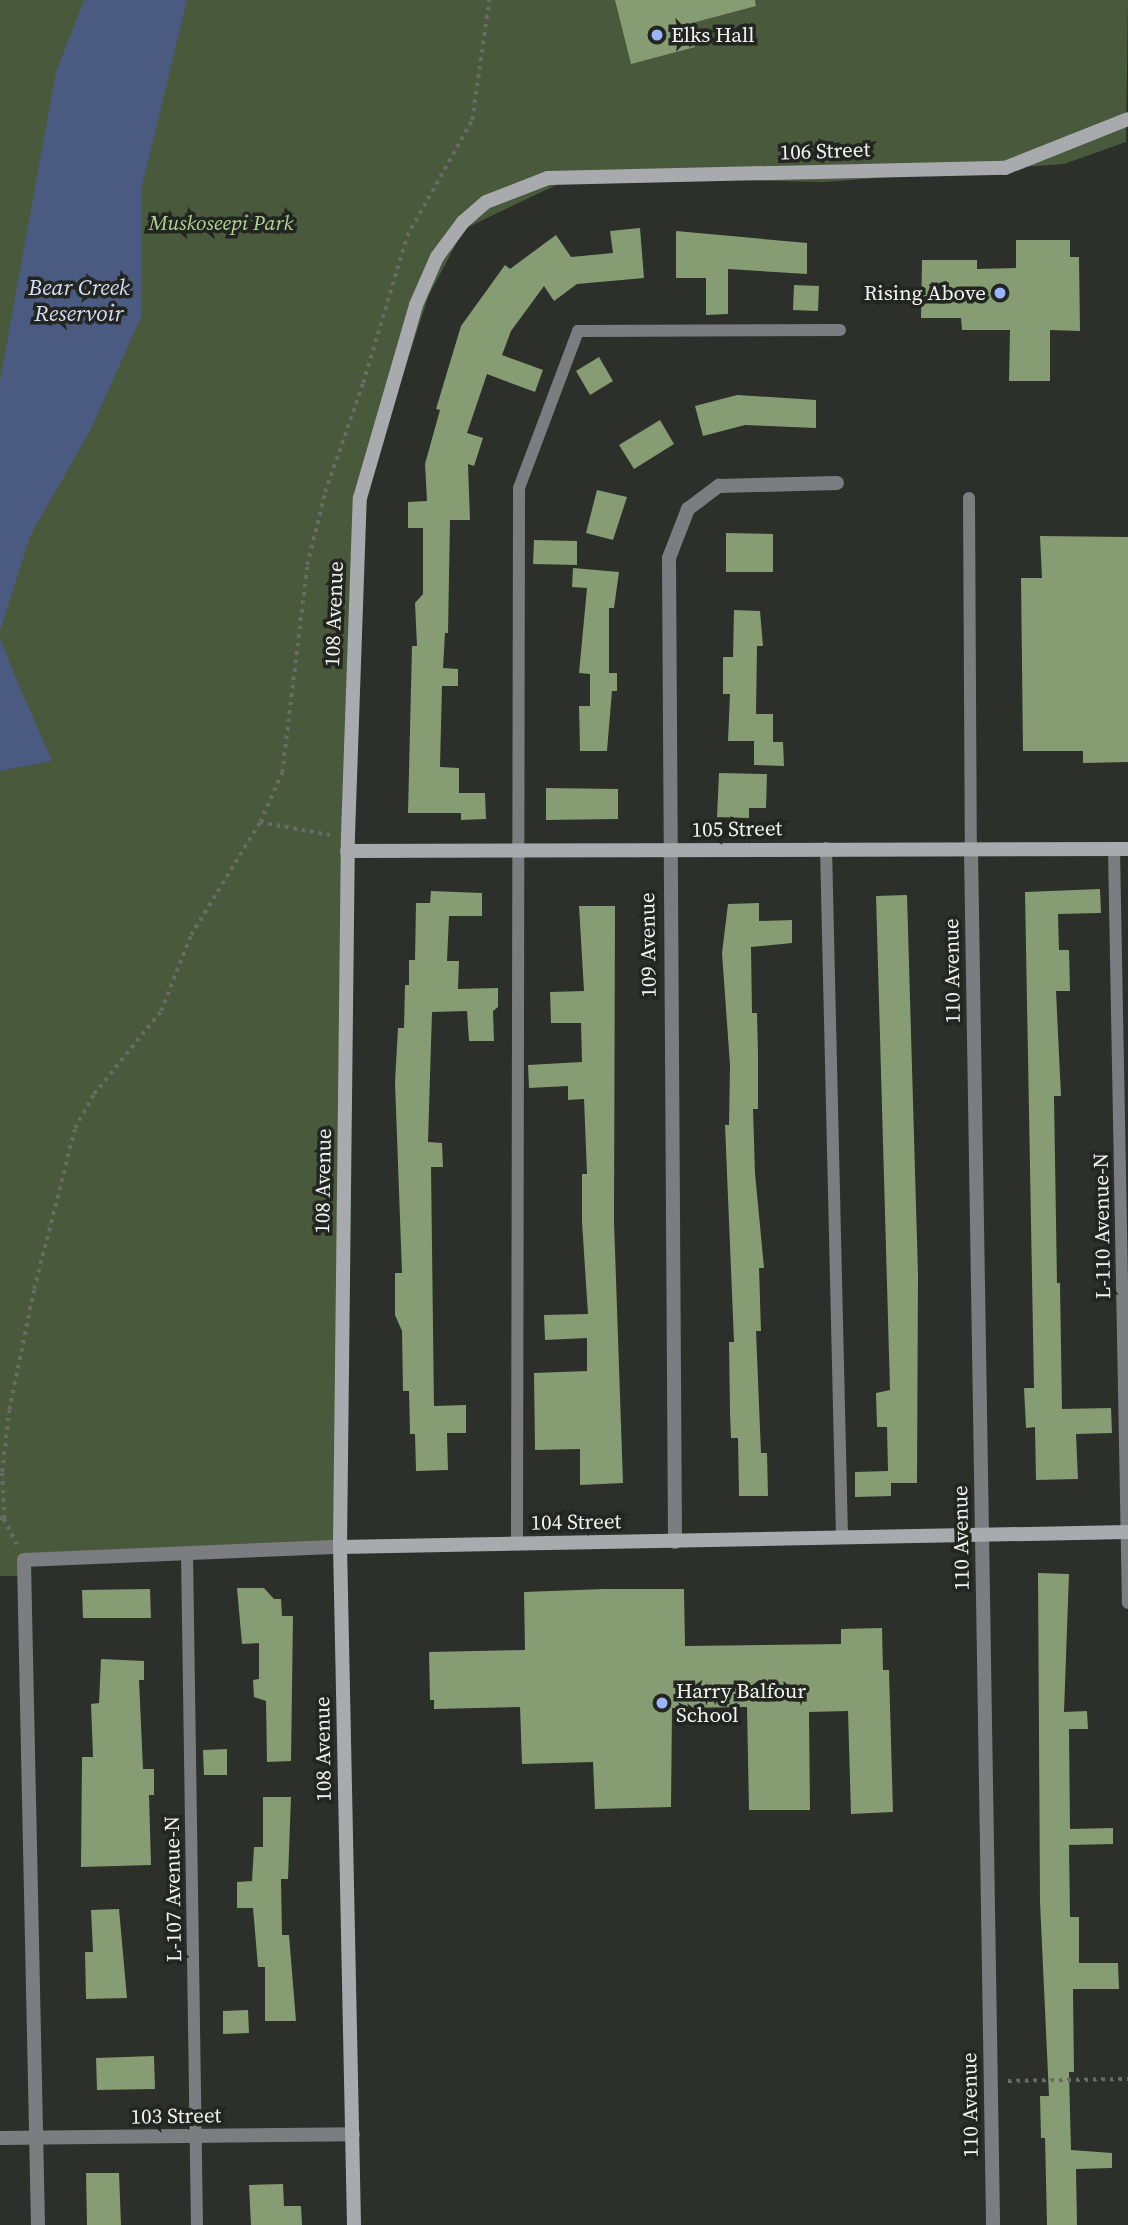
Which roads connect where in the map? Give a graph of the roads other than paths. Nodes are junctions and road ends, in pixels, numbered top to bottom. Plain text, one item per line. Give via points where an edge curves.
1 (1128, 119) edge
2 (515, 188) joint
3 (840, 330) dead end
4 (837, 483) dead end
5 (969, 498) dead end
6 (826, 848) junction
7 (971, 849) junction
8 (1121, 849) edge
9 (347, 851) junction
10 (668, 851) junction
11 (519, 853) junction
12 (1128, 1532) edge
13 (982, 1535) junction
14 (842, 1538) junction
15 (675, 1542) junction
16 (517, 1544) junction
17 (340, 1547) junction
18 (187, 1553) junction
19 (1128, 1603) edge
20 (353, 2134) junction
21 (196, 2136) junction
22 (0, 2138) edge
23 (36, 2138) junction
24 (38, 2225) edge
25 (197, 2225) edge
26 (354, 2225) edge
27 (993, 2225) edge

1 - 2 street, 106 Street via 1005,167 548,178
2 - 9 street, 108 Avenue via 486,202 463,222 437,257 416,305 365,472 358,529
3 - 11 lane via 578,331 519,488
4 - 10 street, 109 Avenue via 719,486 688,509 669,558
5 - 7 lane
6 - 7 street, 105 Street
6 - 10 street, 105 Street
6 - 14 lane
7 - 8 street, 105 Street
7 - 13 street, 110 Avenue
8 - 12 lane, L-110 Avenue-N
9 - 11 street, 105 Street
9 - 17 street, 108 Avenue
10 - 11 street, 105 Street
10 - 15 street, 109 Avenue
11 - 16 lane
12 - 13 street, 104 Street
12 - 19 lane, L-110 Avenue-N
13 - 14 street, 104 Street
13 - 27 street, 110 Avenue
14 - 15 street, 104 Street
15 - 16 street, 104 Street
16 - 17 street, 104 Street
17 - 18 street, 104 Street
17 - 20 street, 108 Avenue
18 - 21 lane, L-107 Avenue-N
18 - 23 street, 104 Street via 24,1560
20 - 21 street, 103 Street
20 - 26 street, 108 Avenue
21 - 23 street, 103 Street
21 - 25 lane, L-107 Avenue-N
22 - 23 street, 103 Street
23 - 24 street

